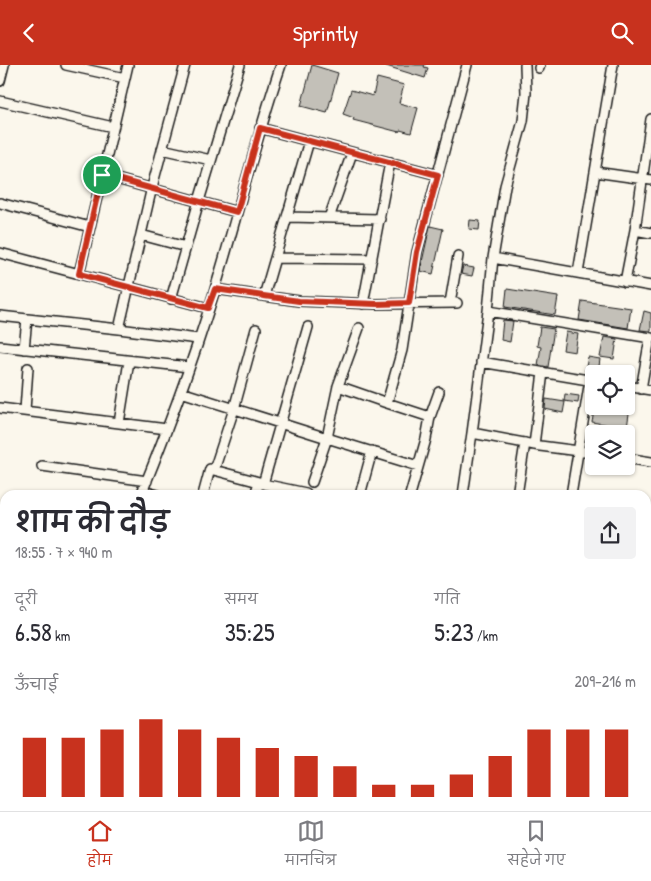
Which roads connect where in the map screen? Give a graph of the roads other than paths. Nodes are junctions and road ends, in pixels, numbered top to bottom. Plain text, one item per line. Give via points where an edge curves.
1 (4, 65) edge
2 (66, 65) edge
3 (128, 65) edge
4 (184, 65) edge
5 (240, 65) edge
6 (281, 65) edge
7 (467, 65) edge
8 (525, 65) edge
9 (613, 65) edge
10 (125, 78) junction
11 (0, 81) edge
12 (0, 101) edge
13 (651, 119) edge
14 (113, 127) junction
15 (260, 128) junction
16 (309, 141) junction
17 (162, 149) junction
18 (352, 153) junction
19 (211, 160) junction
20 (390, 162) junction
21 (595, 172) junction
22 (102, 175) junction
23 (438, 175) junction
24 (647, 179) edge
25 (152, 187) junction
26 (199, 201) junction
27 (0, 203) edge
28 (237, 212) junction
29 (287, 217) junction
30 (329, 218) junction
31 (380, 219) junction
32 (90, 227) junction
33 (635, 230) junction
34 (651, 233) edge
35 (141, 235) junction
36 (186, 247) junction
37 (0, 253) edge
38 (458, 256) dead end
39 (276, 258) junction
40 (372, 259) junction
41 (493, 259) junction
42 (578, 273) junction
43 (79, 274) junction
44 (625, 282) junction
45 (651, 286) edge
46 (128, 287) junction
47 (215, 289) junction
48 (264, 296) junction
49 (171, 299) junction
50 (409, 303) junction
51 (363, 304) junction
52 (208, 308) junction
53 (488, 311) junction
54 (0, 316) edge
55 (27, 319) junction
56 (308, 327) dead end
57 (359, 328) dead end
58 (118, 329) junction
59 (256, 329) dead end
60 (650, 338) edge
61 (198, 339) junction
62 (0, 346) edge
63 (24, 349) junction
64 (129, 361) junction
65 (481, 362) junction
66 (189, 367) junction
67 (28, 368) dead end
68 (543, 372) junction
69 (585, 379) edge
70 (338, 386) junction
71 (635, 388) edge
72 (641, 389) junction
73 (651, 391) edge
74 (180, 392) junction
75 (439, 392) dead end
76 (387, 403) junction
77 (0, 408) edge
78 (234, 409) junction
79 (25, 410) junction
80 (585, 415) edge
81 (430, 417) junction
82 (120, 423) junction
83 (281, 423) junction
84 (167, 429) junction
85 (472, 433) junction
86 (327, 438) junction
87 (529, 444) junction
88 (578, 450) junction
89 (372, 451) junction
90 (585, 451) edge
91 (635, 459) edge
92 (651, 462) edge
93 (42, 466) dead end
94 (418, 466) junction
95 (214, 470) junction
96 (147, 481) junction
97 (312, 482) dead end
98 (261, 483) junction
99 (143, 490) edge
100 (204, 490) edge
101 (258, 490) edge
102 (292, 490) edge
103 (361, 490) edge
104 (411, 490) edge
105 (464, 490) edge
106 (518, 490) edge
107 (572, 490) edge

1 - 11 street
2 - 10 street
3 - 10 street
4 - 17 street
5 - 19 street
6 - 15 street
7 - 23 street
8 - 41 street via 523,121 505,186
9 - 21 street
10 - 14 street
12 - 14 street
13 - 24 street
14 - 22 street
15 - 16 street
15 - 28 street
16 - 18 street
16 - 29 street
17 - 19 street
17 - 25 street
18 - 20 street
18 - 30 street
19 - 26 street
20 - 23 street
20 - 31 street
21 - 24 street
21 - 42 street
22 - 25 street
22 - 32 street
23 - 50 street via 417,252
24 - 33 street
25 - 26 street
25 - 35 street
26 - 28 street
26 - 36 street
27 - 32 street
28 - 47 street
29 - 30 street
29 - 39 street
30 - 31 street
31 - 40 street
32 - 43 street
33 - 34 street
33 - 44 street
35 - 36 street
35 - 46 street
36 - 49 street
37 - 43 street
38 - 50 street via 453,303
39 - 40 street
39 - 48 street
40 - 51 street
41 - 42 street
41 - 53 street
42 - 44 street
43 - 46 street
44 - 45 street
46 - 49 street
46 - 58 street
47 - 48 street
47 - 52 street
48 - 51 street
49 - 52 street
50 - 51 street
50 - 76 street via 402,350
52 - 61 street
53 - 60 street
53 - 65 street
54 - 55 street
55 - 58 street
55 - 63 street
56 - 83 street
57 - 70 street
58 - 61 street
59 - 78 street
60 - 72 street
61 - 66 street
62 - 63 street
63 - 64 street
64 - 66 street
64 - 82 street
65 - 68 street
65 - 85 street
66 - 74 street
67 - 79 street
68 - 69 street
68 - 87 street
70 - 76 street
70 - 86 street
71 - 72 street
72 - 73 street
74 - 78 street
74 - 84 street
75 - 81 street
76 - 81 street
77 - 79 street
78 - 83 street
78 - 95 street
79 - 82 street
80 - 88 street
81 - 94 street
82 - 84 street
83 - 86 street
83 - 98 street
84 - 96 street
85 - 87 street
85 - 105 street
86 - 89 street
86 - 97 street
87 - 88 street
87 - 106 street
88 - 90 street
88 - 107 street
89 - 94 street
89 - 103 street
91 - 92 street
93 - 96 street
94 - 104 street
95 - 98 street
95 - 100 street via 210,469
96 - 99 street
98 - 101 street
98 - 102 street

